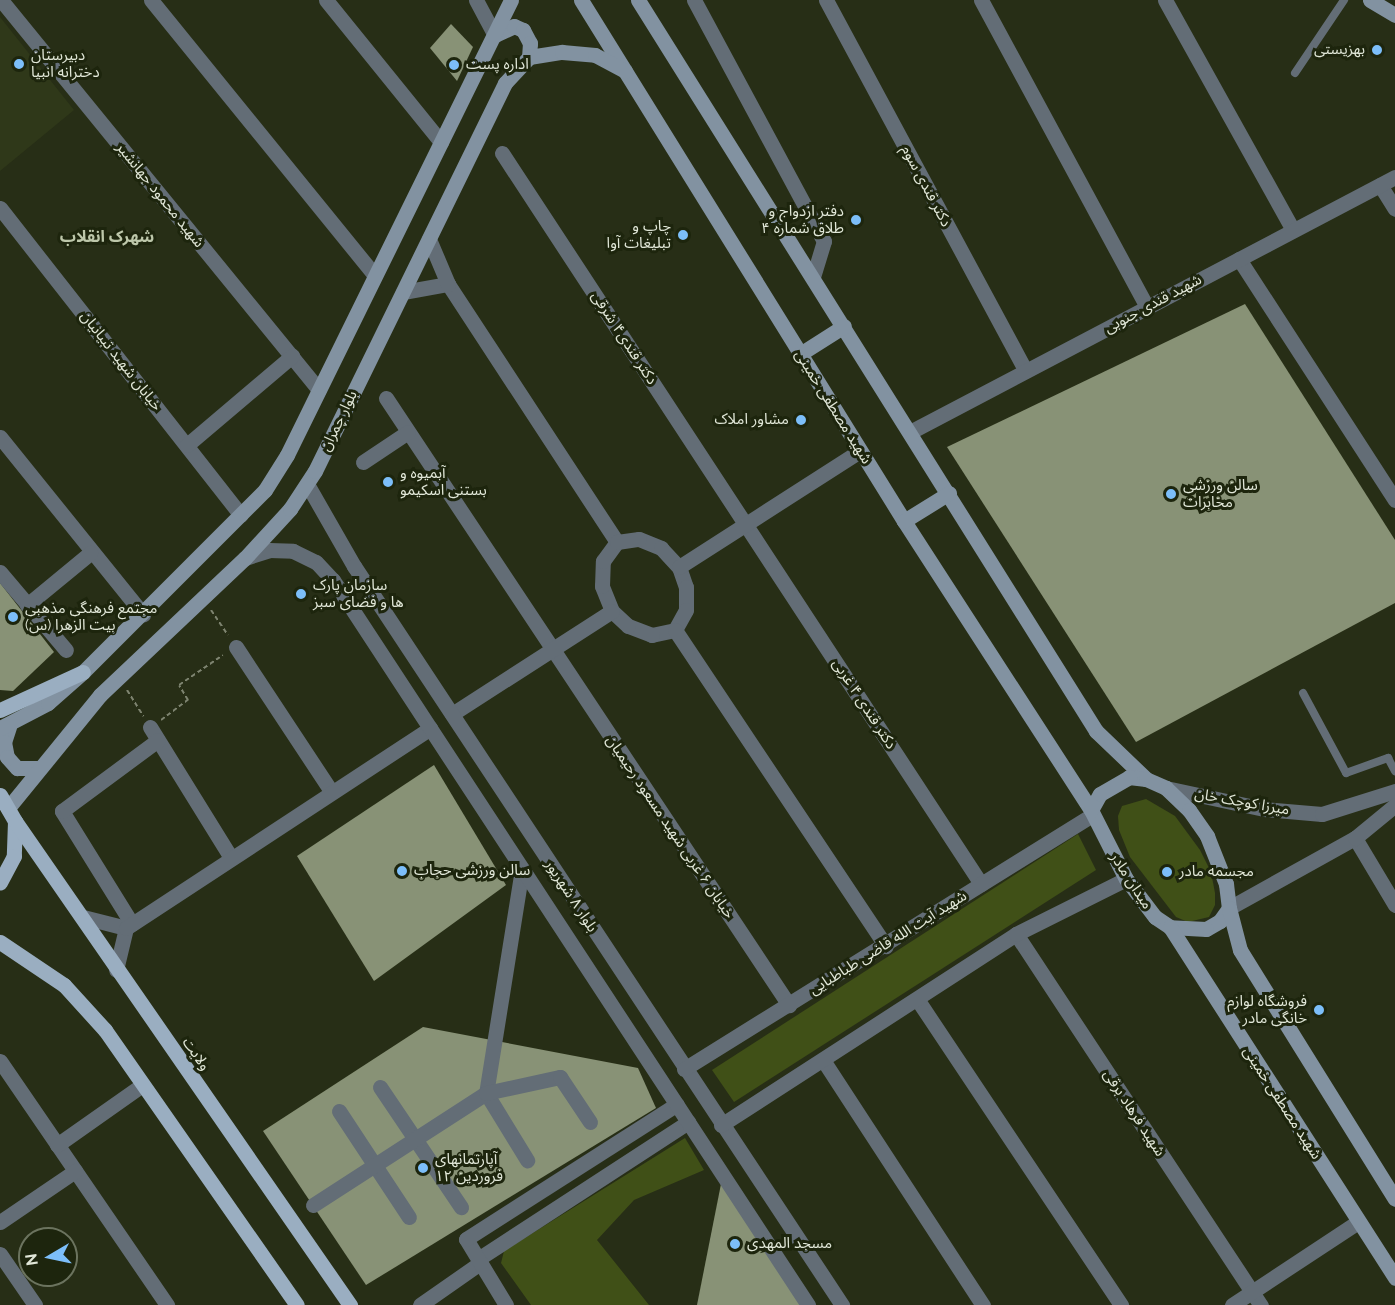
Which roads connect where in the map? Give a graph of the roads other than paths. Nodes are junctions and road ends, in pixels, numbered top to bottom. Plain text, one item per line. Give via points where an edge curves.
1 (1, 0) edge
2 (151, 0) edge
3 (326, 0) edge
4 (476, 0) edge
5 (511, 0) edge
6 (581, 0) edge
7 (638, 0) edge
8 (694, 0) edge
9 (826, 0) edge
10 (981, 0) edge
11 (1165, 0) edge
12 (1344, 0) edge
13 (1371, 0) edge
14 (1395, 15) edge
15 (495, 35) junction
16 (529, 57) junction
17 (625, 71) junction
18 (1295, 73) dead end
19 (441, 142) junction
20 (502, 153) dead end
21 (1395, 177) edge
22 (1380, 185) junction
23 (0, 208) edge
24 (1395, 209) edge
25 (1293, 230) junction
26 (429, 239) junction
27 (1239, 259) junction
28 (375, 276) junction
29 (813, 277) junction
30 (448, 284) junction
31 (403, 292) junction
32 (1148, 307) junction
33 (844, 326) junction
34 (800, 354) junction
35 (292, 356) junction
36 (1026, 371) junction
37 (319, 390) junction
38 (386, 398) dead end
39 (408, 432) junction
40 (910, 432) junction
41 (0, 437) edge
42 (187, 445) junction
43 (860, 451) junction
44 (363, 462) dead end
45 (307, 484) junction
46 (949, 493) junction
47 (1395, 500) edge
48 (241, 515) junction
49 (904, 521) junction
50 (746, 524) junction
51 (617, 542) junction
52 (90, 553) junction
53 (245, 558) junction
54 (679, 567) junction
55 (0, 572) edge
56 (27, 605) junction
57 (612, 611) junction
58 (142, 614) junction
59 (675, 630) junction
60 (405, 643) junction
61 (236, 647) road end
62 (550, 649) junction
63 (66, 650) dead end
64 (383, 657) junction
65 (83, 672) junction
66 (1304, 693) dead end
67 (0, 710) edge
68 (452, 714) junction
69 (4, 727) edge
70 (430, 728) junction
71 (39, 768) junction
72 (1395, 771) edge
73 (1146, 779) junction
74 (1166, 788) junction
75 (331, 791) junction
76 (1392, 797) edge
77 (8, 808) edge
78 (1091, 813) junction
79 (1355, 838) junction
80 (230, 856) junction
81 (522, 869) junction
82 (1126, 879) junction
83 (0, 882) edge
84 (981, 884) junction
85 (1395, 905) edge
86 (1228, 908) junction
87 (83, 917) junction
88 (129, 926) junction
89 (1170, 927) junction
90 (595, 933) junction
91 (1016, 934) junction
92 (0, 942) edge
93 (886, 946) junction
94 (574, 947) junction
95 (116, 970) junction
96 (917, 999) junction
97 (789, 1005) junction
98 (699, 1060) junction
99 (823, 1060) junction
100 (0, 1061) edge
101 (684, 1069) junction
102 (142, 1085) junction
103 (380, 1087) dead end
104 (486, 1093) junction
105 (677, 1104) junction
106 (339, 1111) dead end
107 (728, 1121) junction
108 (590, 1122) dead end
109 (688, 1122) junction
110 (415, 1139) junction
111 (57, 1145) junction
112 (527, 1160) dead end
113 (375, 1164) junction
114 (75, 1171) junction
115 (1395, 1198) edge
116 (775, 1203) junction
117 (313, 1205) dead end
118 (461, 1207) dead end
119 (409, 1217) dead end
120 (753, 1217) junction
121 (0, 1222) edge
122 (1358, 1222) junction
123 (0, 1254) edge
124 (479, 1261) junction
125 (1395, 1278) edge
126 (1257, 1298) edge
127 (35, 1305) edge
128 (167, 1305) edge
129 (297, 1305) edge
130 (350, 1305) edge
131 (420, 1305) edge
132 (506, 1305) edge
133 (808, 1305) edge
134 (842, 1305) edge
135 (983, 1305) edge
136 (1121, 1305) edge
137 (1232, 1305) edge

1 - 35 street, شهید محمود جهانشیر
2 - 28 street
3 - 19 street
4 - 15 street
5 - 15 main road
6 - 17 main road, شهید مصطفی خمینی
7 - 29 main road
8 - 29 street via 824,241
9 - 36 street, دکتر قندی سوم
10 - 32 street
11 - 25 street
12 - 18 lane
13 - 14 main road
15 - 16 main road via 514,26 524,30 530,43
15 - 19 main road
16 - 17 main road via 562,52 595,55
16 - 26 main road, بلوار چمران via 505,83
17 - 34 main road, شهید مصطفی خمینی
19 - 28 main road
20 - 50 street, دکتر قندی۴ شرقی
21 - 22 street, شهید قندی جنوبی
22 - 24 street
22 - 25 street, شهید قندی جنوبی
23 - 42 street, خیابان شهید تبیانیان
25 - 27 street, شهید قندی جنوبی
26 - 30 street
26 - 31 main road, بلوار چمران
27 - 32 street, شهید قندی جنوبی
27 - 47 street
28 - 37 main road
29 - 33 main road
30 - 31 street
30 - 51 street
31 - 45 main road, بلوار چمران
32 - 36 street, شهید قندی جنوبی
33 - 34 main road
33 - 40 main road
34 - 43 main road, شهید مصطفی خمینی
35 - 37 street, شهید محمود جهانشیر
35 - 42 street
36 - 40 street, شهید قندی جنوبی
37 - 48 main road via 283,462 265,490
38 - 39 street, خیابان ۶ غربی شهید مسعود رحیمیان
39 - 44 street
39 - 62 street, خیابان ۶ غربی شهید مسعود رحیمیان
40 - 46 main road
41 - 52 street
42 - 48 street, خیابان شهید تبیانیان
43 - 49 main road, شهید مصطفی خمینی
43 - 50 street
45 - 53 main road, بلوار چمران via 290,509
45 - 60 street, بلوار ۸ شهریور
46 - 49 main road
46 - 73 main road via 1096,731
48 - 58 main road
49 - 78 main road, شهید مصطفی خمینی
50 - 54 street
50 - 84 street, دکتر قندی ۴ غربی
51 - 54 street via 639,539 661,548
51 - 57 street via 603,561 602,586
52 - 56 street
52 - 58 street
53 - 64 street, بلوار ۸ شهریور via 268,550 293,551 316,562 333,580
53 - 71 main road, بلوار چمران via 119,678
54 - 59 street via 686,587 686,610
55 - 56 street
56 - 63 street
57 - 59 street via 628,626 652,634
57 - 62 street
58 - 65 main road
59 - 93 street
60 - 64 street
60 - 68 street, بلوار ۸ شهریور
61 - 75 street
62 - 68 street
62 - 97 street, خیابان ۶ غربی شهید مسعود رحیمیان
64 - 70 street, بلوار ۸ شهریور
65 - 67 main road
65 - 69 main road via 48,703
66 - 72 lane via 1346,773 1388,758
68 - 90 street, بلوار ۸ شهریور
69 - 71 main road via 7,758 17,768
70 - 75 street
70 - 81 street, بلوار ۸ شهریور
71 - 77 main road, بلوار چمران
73 - 74 main road
73 - 78 main road via 1129,777 1115,783 1100,794
74 - 76 street, میرزا کوچک خان via 1264,809 1322,814
74 - 86 main road via 1208,836 1226,884
75 - 80 street
76 - 79 street, میرزا کوچک خان
77 - 83 main road via 14,856
77 - 87 main road, ولایت
78 - 82 main road, میدان مادر
78 - 84 street, شهید آیت الله قاضی طباطبایی
79 - 85 street
79 - 86 street, میرزا کوچک خان
80 - 88 street
80 - 88 street via 154,734 62,811
81 - 94 street, بلوار ۸ شهریور
81 - 104 street
82 - 89 main road, میدان مادر via 1155,917
82 - 91 street
84 - 93 street, شهید آیت الله قاضی طباطبایی
86 - 89 main road via 1220,921 1206,928
86 - 115 main road via 1240,950
87 - 88 street
87 - 95 main road, ولایت
88 - 95 street
89 - 122 main road, شهید مصطفی خمینی
90 - 94 street
90 - 101 street, بلوار ۸ شهریور
91 - 96 street
91 - 126 street, شهید فرهاد برقی
92 - 102 main road via 65,987 105,1030
93 - 97 street, شهید آیت الله قاضی طباطبایی
94 - 105 street, بلوار ۸ شهریور
95 - 130 main road, ولایت
96 - 99 street
96 - 136 street
97 - 98 street, شهید آیت الله قاضی طباطبایی
98 - 101 street, شهید آیت الله قاضی طباطبایی
98 - 107 street via 697,1070 704,1086
99 - 107 street
99 - 135 street
100 - 111 street
101 - 107 street, بلوار ۸ شهریور
102 - 111 street
102 - 129 main road
103 - 110 street
104 - 108 street via 560,1077
104 - 110 street
104 - 112 street
105 - 109 street, بلوار ۸ شهریور
105 - 124 street via 466,1239
106 - 113 street
107 - 116 street, بلوار ۸ شهریور
109 - 120 street, بلوار ۸ شهریور
109 - 124 street
110 - 113 street
110 - 118 street
111 - 114 street
113 - 117 street
113 - 119 street
114 - 121 street
114 - 128 street
116 - 120 street
116 - 134 street, بلوار ۸ شهریور
120 - 133 street, بلوار ۸ شهریور
122 - 125 main road, شهید مصطفی خمینی
122 - 126 street
123 - 127 street
124 - 131 street
124 - 132 street
126 - 137 street

